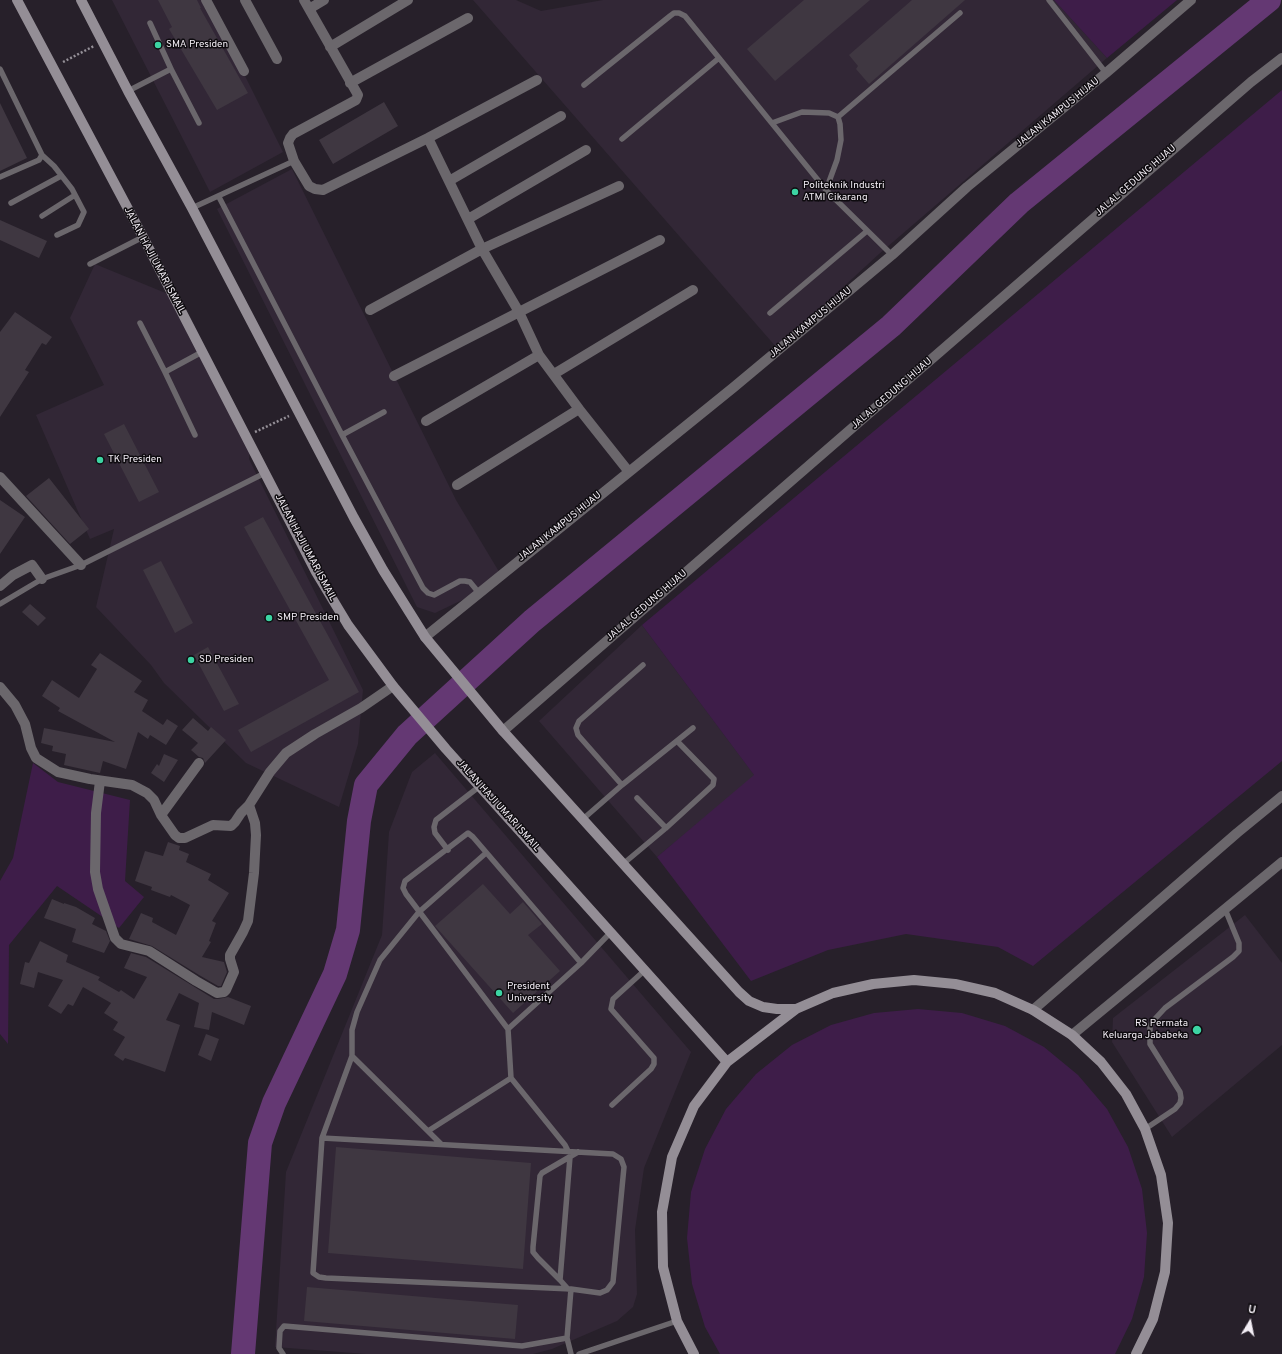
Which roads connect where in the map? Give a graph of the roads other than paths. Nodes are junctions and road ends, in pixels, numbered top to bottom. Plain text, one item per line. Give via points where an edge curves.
1 (17, 0) edge
2 (81, 0) edge
3 (206, 0) edge
4 (245, 0) edge
5 (324, 0) edge
6 (408, 0) edge
7 (1049, 0) edge
8 (1191, 0) edge
9 (307, 4) edge
10 (960, 13) dead end
11 (468, 18) dead end
12 (150, 23) dead end
13 (330, 47) junction
14 (718, 58) junction
15 (1282, 58) edge
16 (277, 59) dead end
17 (0, 69) edge
18 (171, 69) junction
19 (244, 71) dead end
20 (1106, 73) junction
21 (537, 80) dead end
22 (350, 83) junction
23 (584, 84) dead end
24 (128, 91) junction
25 (560, 116) dead end
26 (838, 117) junction
27 (199, 123) dead end
28 (772, 123) junction
29 (428, 138) junction
30 (622, 139) dead end
31 (586, 150) dead end
32 (42, 155) junction
33 (294, 161) junction
34 (61, 176) junction
35 (0, 177) edge
36 (449, 181) junction
37 (619, 186) dead end
38 (826, 190) junction
39 (75, 196) junction
40 (219, 197) junction
41 (12, 203) dead end
42 (192, 208) junction
43 (42, 216) dead end
44 (468, 219) junction
45 (867, 231) junction
46 (57, 235) dead end
47 (142, 237) junction
48 (660, 240) dead end
49 (482, 249) junction
50 (892, 255) junction
51 (90, 264) dead end
52 (693, 290) dead end
53 (370, 310) dead end
54 (519, 312) junction
55 (770, 313) dead end
56 (140, 322) dead end
57 (202, 352) junction
58 (540, 355) junction
59 (165, 372) junction
60 (554, 374) junction
61 (394, 376) dead end
62 (579, 409) junction
63 (384, 412) dead end
64 (426, 421) dead end
65 (195, 435) dead end
66 (342, 435) junction
67 (629, 472) junction
68 (265, 473) junction
69 (0, 477) edge
70 (457, 485) dead end
71 (81, 565) junction
72 (42, 579) junction
73 (0, 586) edge
74 (479, 593) junction
75 (0, 604) edge
76 (425, 638) junction
77 (644, 665) dead end
78 (393, 686) junction
79 (0, 687) edge
80 (693, 728) dead end
81 (503, 731) junction
82 (677, 741) junction
83 (199, 762) dead end
84 (100, 781) junction
85 (622, 785) junction
86 (480, 786) junction
87 (1282, 796) edge
88 (637, 798) dead end
89 (249, 805) junction
90 (160, 815) junction
91 (583, 819) junction
92 (666, 828) junction
93 (448, 850) junction
94 (486, 853) junction
95 (1282, 862) edge
96 (623, 864) junction
97 (1225, 909) junction
98 (419, 912) junction
99 (611, 932) junction
100 (581, 963) junction
101 (645, 970) junction
102 (796, 1009) junction
103 (1033, 1010) junction
104 (508, 1029) junction
105 (1072, 1035) junction
106 (352, 1056) junction
107 (727, 1062) junction
108 (511, 1078) junction
109 (612, 1105) dead end
110 (1145, 1129) junction
111 (428, 1131) junction
112 (322, 1138) junction
113 (441, 1144) junction
114 (568, 1151) junction
115 (578, 1152) junction
116 (570, 1158) junction
117 (560, 1280) junction
118 (570, 1289) junction
119 (677, 1321) junction
120 (567, 1338) junction
121 (283, 1354) edge
122 (571, 1354) edge
123 (579, 1354) edge
124 (694, 1354) edge
125 (1136, 1354) edge

1 - 47 main road, JALAN HAJI UMAR ISMAIL
2 - 24 main road
3 - 19 street
4 - 16 street
5 - 9 street
6 - 13 street
7 - 20 lane
8 - 20 street, JALAN KAMPUS HIJAU
9 - 13 street
10 - 26 lane
11 - 22 street
12 - 18 lane
13 - 22 street
14 - 23 lane via 685,16 674,13
14 - 28 lane
14 - 30 lane
15 - 81 street, JALAL GEDUNG HIJAU via 1251,82
17 - 32 lane
18 - 24 lane
18 - 27 lane
20 - 50 street, JALAN KAMPUS HIJAU via 967,187
21 - 29 street
22 - 33 street via 358,95 356,100 290,138 288,143
24 - 42 main road
25 - 36 street
26 - 28 lane via 830,113 802,112
26 - 38 lane via 841,140
28 - 38 lane
29 - 33 street via 323,190 309,186
29 - 36 street
31 - 44 street
32 - 34 lane
32 - 35 lane via 39,160
33 - 40 lane
34 - 39 lane
34 - 41 lane
36 - 44 street
37 - 49 street
38 - 45 lane
39 - 43 lane
39 - 46 lane via 84,212 78,225
40 - 42 lane
40 - 66 lane
42 - 76 main road via 354,518
44 - 49 street
45 - 50 lane
45 - 55 lane
47 - 51 lane
47 - 57 main road, JALAN HAJI UMAR ISMAIL
48 - 54 street
49 - 53 street
49 - 54 street
50 - 67 street, JALAN KAMPUS HIJAU
52 - 60 street
54 - 58 street
54 - 61 street
56 - 59 lane
57 - 59 lane
57 - 68 main road, JALAN HAJI UMAR ISMAIL
58 - 60 street
58 - 64 street
59 - 65 lane
60 - 62 street
62 - 67 street
62 - 70 street
63 - 66 lane
66 - 74 lane via 423,588 434,595 460,581 470,582
67 - 74 street, JALAN KAMPUS HIJAU
68 - 71 lane
68 - 78 main road, JALAN HAJI UMAR ISMAIL via 332,601
69 - 71 street
71 - 72 lane
72 - 73 street via 32,565 13,575
72 - 75 lane
74 - 76 street, JALAN KAMPUS HIJAU
76 - 81 main road
77 - 85 lane via 579,720 576,728 578,735
78 - 86 main road, JALAN HAJI UMAR ISMAIL
78 - 89 street via 286,753 270,772
79 - 84 street via 15,705 25,724 36,758 58,772
80 - 82 lane
81 - 91 main road
82 - 85 lane
82 - 92 lane via 714,779 714,782
83 - 90 street
84 - 89 street via 96,813 95,872 98,889 115,938 121,944 149,951 217,993 226,990 234,972 230,955 248,921 256,835
84 - 90 street via 132,785 147,793 154,800
85 - 91 lane
86 - 93 lane via 436,820 435,833
86 - 99 main road, JALAN HAJI UMAR ISMAIL
87 - 103 street
88 - 92 lane
89 - 90 street via 230,826 213,825 185,838 175,835
91 - 96 main road
92 - 96 lane
93 - 94 lane via 468,833
93 - 98 lane via 405,881 403,888
94 - 98 lane
94 - 100 lane
95 - 97 street
96 - 102 main road via 749,1002 777,1009
97 - 105 street
97 - 110 lane via 1239,943 1239,951 1165,1008 1150,1026 1150,1044 1180,1092 1181,1098 1175,1109
98 - 104 lane
98 - 106 lane via 380,960 356,1012 352,1030
99 - 100 lane
99 - 101 main road, JALAN HAJI UMAR ISMAIL
100 - 104 lane
101 - 107 main road, JALAN HAJI UMAR ISMAIL
101 - 109 lane via 613,1000 611,1009 654,1058 654,1064
102 - 103 main road via 833,993 873,984 914,980 955,984 995,994
102 - 107 main road
103 - 105 main road
104 - 108 lane
105 - 110 main road via 1101,1062 1126,1094
106 - 111 lane
106 - 112 lane
107 - 119 main road via 694,1106 672,1157 662,1212 663,1267
108 - 111 lane
108 - 114 lane
110 - 125 main road via 1161,1175 1168,1223 1165,1272 1153,1319
111 - 113 lane
112 - 113 lane
112 - 118 lane via 313,1273 326,1278
113 - 114 lane
114 - 115 lane
115 - 116 lane
115 - 118 lane via 614,1154 621,1159 624,1167 613,1282 607,1290 600,1293
116 - 117 lane
116 - 117 lane via 540,1176 533,1247 533,1252
117 - 118 lane
118 - 120 lane
119 - 123 lane
119 - 124 main road
120 - 121 lane via 522,1346 284,1326 280,1331 279,1348
120 - 122 lane

